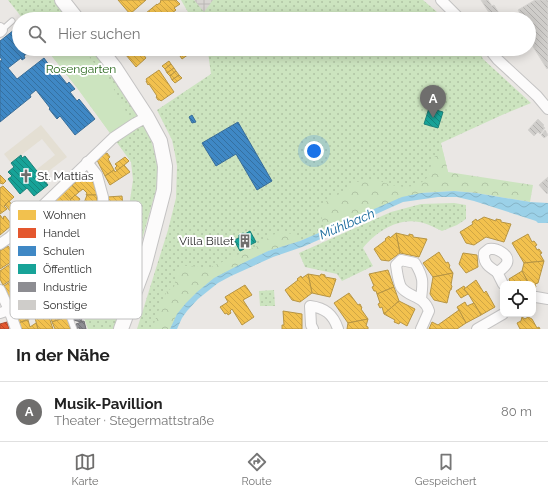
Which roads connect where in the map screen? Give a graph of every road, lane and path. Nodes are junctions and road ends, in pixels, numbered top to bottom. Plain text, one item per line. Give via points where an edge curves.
1 (441, 0) edge
2 (66, 3) edge
3 (72, 12) edge
4 (453, 12) edge
5 (12, 21) dead end
6 (1, 30) edge
7 (106, 56) edge
8 (495, 56) edge
9 (548, 109) edge
10 (147, 117) junction
11 (87, 162) junction
12 (47, 201) edge
13 (103, 201) edge
14 (10, 237) edge
15 (0, 244) edge
16 (142, 271) edge
17 (497, 272) dead end
18 (502, 281) edge
19 (0, 290) edge
20 (536, 297) edge
21 (421, 299) dead end
22 (548, 299) edge
23 (4, 311) edge
24 (500, 316) edge
25 (70, 319) edge
26 (125, 319) edge
27 (16, 329) edge
28 (74, 329) edge
29 (121, 329) edge
30 (313, 329) edge
31 (338, 329) edge
32 (421, 329) edge
33 (476, 329) edge

1 - 4 street
2 - 3 main road
5 - 6 lane
7 - 10 main road
8 - 9 street
10 - 11 street via 118,134
10 - 16 main road via 160,141 165,166 164,190
11 - 12 street
11 - 13 street via 97,174
14 - 15 street
17 - 18 street
19 - 23 street
20 - 22 street
21 - 32 street via 429,311
23 - 27 street
24 - 33 street
25 - 28 lane
26 - 29 main road
30 - 31 street via 310,306 320,307 327,312

